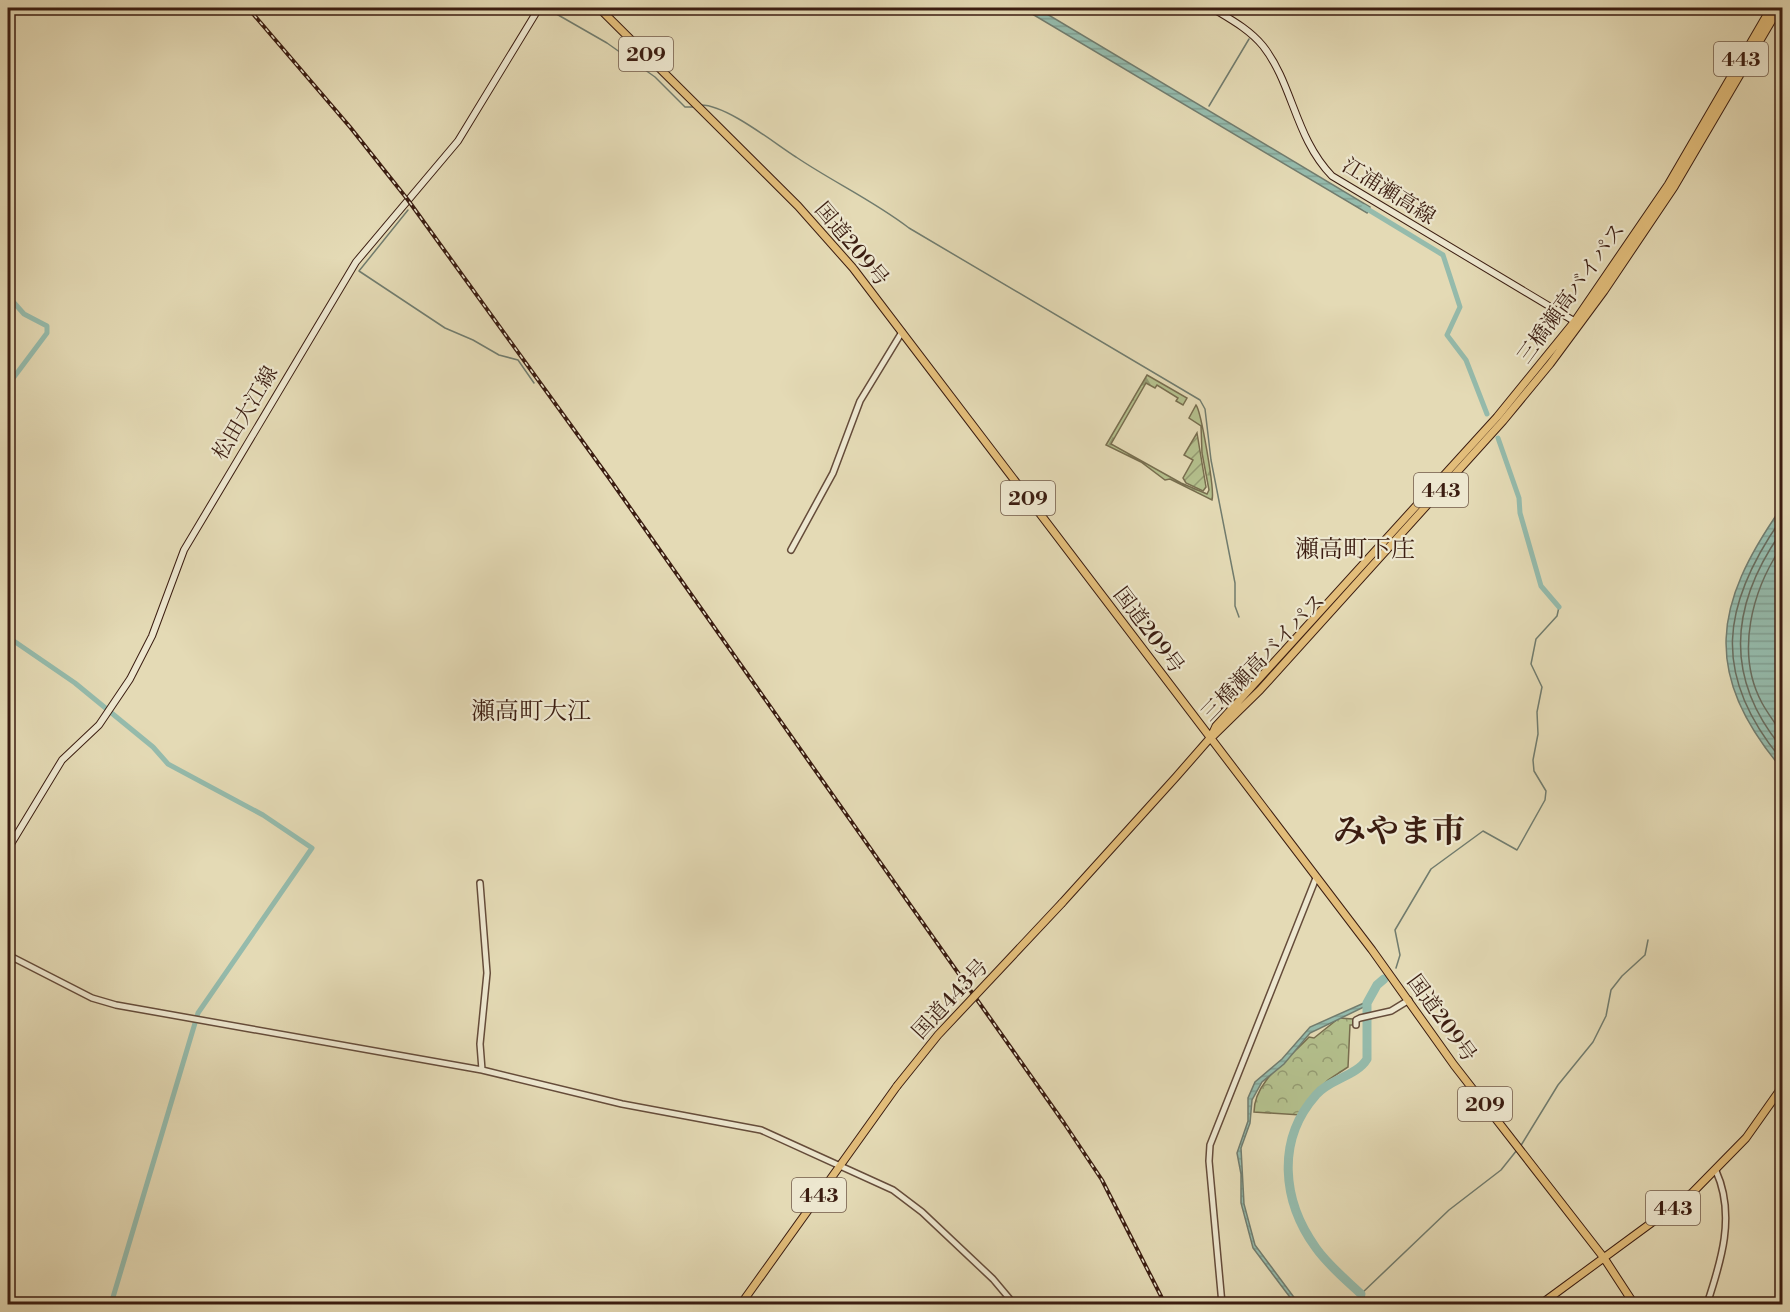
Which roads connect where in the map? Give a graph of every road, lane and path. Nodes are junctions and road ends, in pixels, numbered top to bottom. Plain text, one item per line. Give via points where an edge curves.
1 (539, 8) edge
2 (599, 8) edge
3 (1212, 8) edge
4 (1772, 8) edge
5 (1779, 8) edge
6 (1713, 112) junction
7 (1577, 323) junction
8 (902, 332) junction
9 (790, 550) dead end
10 (1211, 737) junction
11 (8, 849) edge
12 (1316, 878) junction
13 (480, 883) dead end
14 (8, 955) edge
15 (1409, 999) junction
16 (1356, 1025) dead end
17 (482, 1070) junction
18 (1782, 1087) edge
19 (840, 1165) junction
20 (1716, 1171) junction
21 (1604, 1258) junction
22 (741, 1305) edge
23 (1014, 1305) edge
24 (1222, 1305) edge
25 (1541, 1305) edge
26 (1634, 1305) edge
27 (1707, 1305) edge

1 - 11 main road, 松田大江線 via 467,128 356,262 184,550 142,658 107,714 62,760
2 - 8 highway, 国道209号 / 209 via 823,232
3 - 7 main road, 江浦瀬高線 via 1246,30 1264,48 1313,153 1332,176
4 - 6 highway, 三橋瀬高バイパス / 443
5 - 6 highway, 三橋瀬高バイパス / 443
6 - 7 highway, 三橋瀬高バイパス / 443
7 - 10 highway, 三橋瀬高バイパス / 443 via 1497,417 1216,726
8 - 9 street via 860,401 836,466
8 - 10 highway, 国道209号 / 209
10 - 12 highway, 国道209号 / 209
10 - 19 highway, 国道443号 / 443, bridge via 938,1035
12 - 15 highway, 国道209号 / 209
12 - 24 street via 1210,1145
13 - 17 street via 487,973 480,1044
14 - 17 street via 92,998 132,1008
15 - 16 street via 1391,1011 1360,1018
15 - 21 highway, 国道209号 / 209 via 1454,1065
17 - 19 street via 633,1106 739,1124
18 - 20 highway, 443 via 1746,1138
19 - 22 highway, 国道443号 / 443
19 - 23 street via 910,1202 993,1279
20 - 21 highway, 443
20 - 27 street via 1725,1195 1724,1247
21 - 25 highway, 443
21 - 26 highway, 国道209号 / 209

